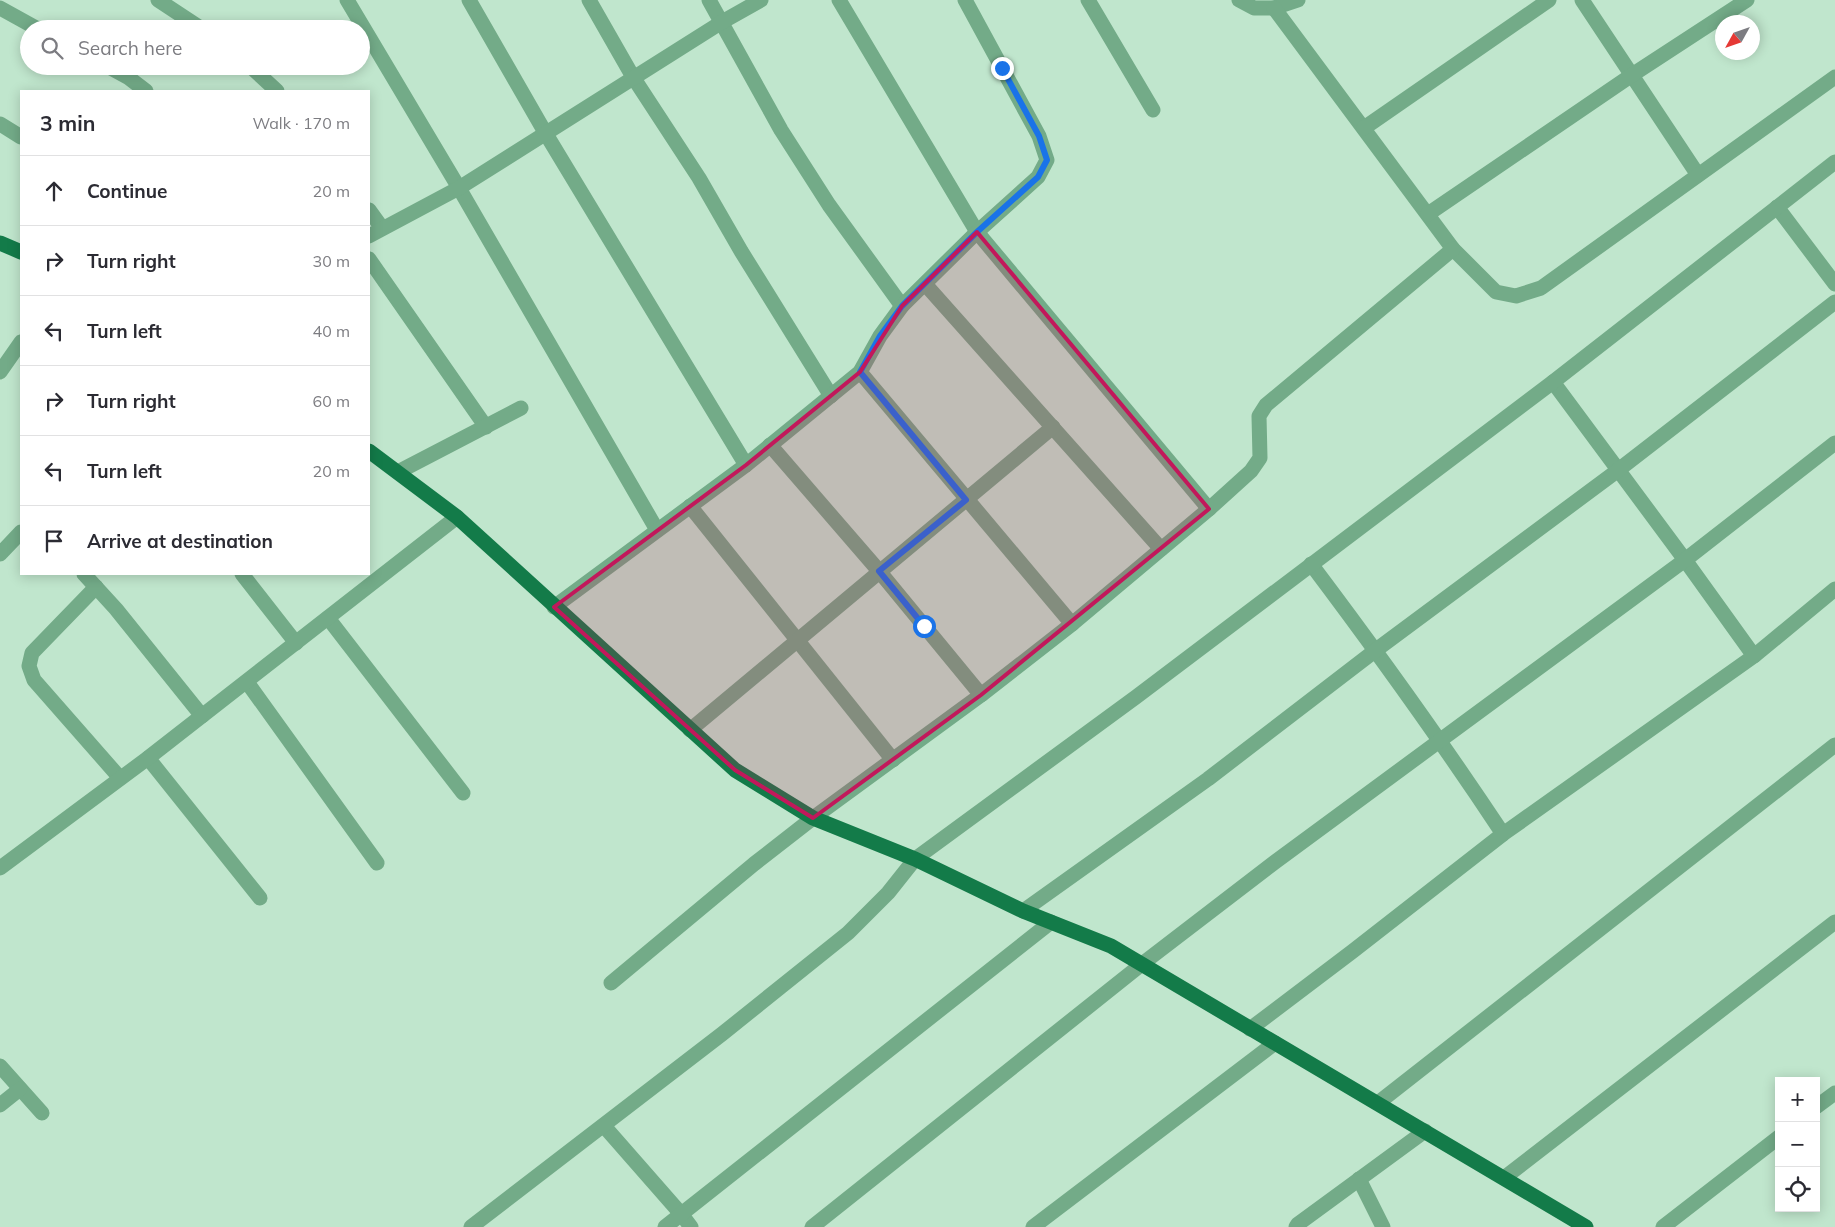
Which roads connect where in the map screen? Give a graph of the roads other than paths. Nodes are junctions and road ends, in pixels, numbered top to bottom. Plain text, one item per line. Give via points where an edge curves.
1 (158, 0) edge
2 (347, 0) edge
3 (469, 0) edge
4 (589, 0) edge
5 (709, 0) edge
6 (761, 0) edge
7 (838, 0) edge
8 (965, 0) edge
9 (1088, 0) edge
10 (1239, 0) edge
11 (1298, 0) edge
12 (1549, 0) edge
13 (1582, 0) edge
14 (1747, 0) edge
15 (0, 8) edge
16 (1274, 8) junction
17 (22, 20) edge
18 (188, 20) edge
19 (359, 20) edge
20 (722, 22) junction
21 (370, 39) edge
22 (124, 75) edge
23 (260, 75) edge
24 (1632, 76) junction
25 (1835, 76) edge
26 (633, 77) junction
27 (145, 90) edge
28 (276, 90) edge
29 (1153, 110) dead end
30 (0, 124) edge
31 (1364, 128) junction
32 (546, 134) junction
33 (20, 135) edge
34 (1835, 162) edge
35 (1698, 175) junction
36 (459, 188) junction
37 (1777, 207) junction
38 (370, 211) edge
39 (1428, 214) junction
40 (382, 228) junction
41 (977, 232) junction
42 (370, 235) edge
43 (0, 243) edge
44 (1453, 248) junction
45 (20, 252) edge
46 (370, 259) edge
47 (925, 284) junction
48 (1835, 284) edge
49 (1835, 302) edge
50 (902, 306) junction
51 (20, 343) edge
52 (0, 372) edge
53 (860, 372) junction
54 (1552, 382) junction
55 (831, 396) junction
56 (521, 408) dead end
57 (486, 427) junction
58 (1053, 428) junction
59 (1835, 443) edge
60 (770, 445) junction
61 (370, 452) edge
62 (746, 465) junction
63 (1617, 471) junction
64 (398, 472) junction
65 (966, 500) junction
66 (690, 506) junction
67 (1209, 510) junction
68 (458, 517) junction
69 (657, 530) junction
70 (20, 533) edge
71 (1161, 549) junction
72 (0, 554) edge
73 (1685, 560) junction
74 (1311, 564) junction
75 (879, 571) junction
76 (85, 575) edge
77 (243, 575) edge
78 (96, 587) junction
79 (1835, 589) edge
80 (554, 607) junction
81 (328, 618) junction
82 (1072, 624) junction
83 (796, 640) junction
84 (296, 643) junction
85 (1376, 650) junction
86 (1754, 656) junction
87 (247, 682) junction
88 (981, 695) junction
89 (202, 716) junction
90 (690, 730) junction
91 (1440, 740) junction
92 (1835, 745) edge
93 (148, 758) junction
94 (893, 760) junction
95 (120, 778) junction
96 (463, 793) dead end
97 (812, 818) junction
98 (1503, 834) junction
99 (914, 859) junction
100 (377, 863) dead end
101 (0, 868) edge
102 (260, 898) dead end
103 (1023, 911) junction
104 (1051, 922) junction
105 (1835, 922) edge
106 (1142, 964) junction
107 (611, 983) dead end
108 (1250, 1029) junction
109 (1274, 1043) junction
110 (0, 1066) edge
111 (20, 1089) junction
112 (1835, 1093) edge
113 (1378, 1103) junction
114 (1820, 1104) edge
115 (0, 1105) edge
116 (42, 1113) dead end
117 (604, 1126) junction
118 (1425, 1132) junction
119 (1775, 1140) edge
120 (1504, 1178) junction
121 (1359, 1179) junction
122 (682, 1214) junction
123 (816, 1226) edge
124 (471, 1227) edge
125 (665, 1227) edge
126 (691, 1227) edge
127 (1033, 1227) edge
128 (1296, 1227) edge
129 (1383, 1227) edge
130 (1586, 1227) edge
131 (1663, 1227) edge

1 - 18 street
2 - 19 street
3 - 32 street
4 - 26 street
5 - 20 street
6 - 20 street
7 - 41 street
8 - 41 street via 1039,136 1047,160 1038,177
9 - 29 street
10 - 16 street via 1254,8
11 - 16 street
12 - 31 street
13 - 24 street
14 - 24 street
15 - 17 street
16 - 31 street
20 - 26 street
20 - 50 street via 781,130 829,205
21 - 36 street
22 - 27 street
23 - 28 street
24 - 35 street
24 - 39 street
25 - 35 street
26 - 32 street
26 - 55 street via 699,178
30 - 33 street
31 - 39 street
32 - 36 street
32 - 62 street
34 - 37 street
35 - 44 street via 1541,288 1516,296 1496,292
36 - 40 street
36 - 69 street
37 - 48 street
37 - 54 street
38 - 40 street
39 - 44 street
40 - 42 street
41 - 47 street
41 - 67 street
43 - 45 main road
44 - 67 street via 1266,405 1259,416 1260,458 1251,471
46 - 57 street
47 - 50 street
47 - 58 street
49 - 63 street
50 - 53 street
51 - 52 street
53 - 55 street
53 - 65 street
54 - 63 street
54 - 74 street
55 - 60 street
56 - 57 street
57 - 64 street
58 - 65 street
58 - 71 street
59 - 73 street
60 - 62 street
60 - 75 street
61 - 64 main road
62 - 66 street
63 - 73 street
63 - 85 street
64 - 68 main road
65 - 75 street
65 - 82 street
66 - 69 street
66 - 83 street
67 - 71 street
68 - 80 main road
68 - 81 street
69 - 80 street
70 - 72 street
71 - 82 street
73 - 86 street
73 - 91 street
74 - 85 street
74 - 99 street
75 - 83 street
75 - 88 street
76 - 78 street
77 - 84 street
78 - 89 street
78 - 95 street via 32,653 29,666 34,680
79 - 86 street
80 - 90 main road
81 - 84 street
81 - 96 street
82 - 88 street
83 - 90 street
83 - 94 street
84 - 87 street
85 - 91 street
85 - 103 street via 1208,779
86 - 98 street
87 - 89 street
87 - 100 street
88 - 94 street
89 - 93 street
90 - 97 main road via 735,770
91 - 98 street
91 - 106 street
92 - 113 street
93 - 95 street
93 - 102 street
94 - 97 street
95 - 101 street
97 - 99 main road
97 - 107 street
98 - 108 street
99 - 103 main road
99 - 117 street via 888,893 848,933
103 - 104 main road
104 - 106 main road via 1111,946
104 - 122 street
105 - 120 street
106 - 108 main road
106 - 123 street
108 - 109 main road
109 - 113 main road
109 - 127 street
110 - 111 street
111 - 115 street
111 - 116 street
112 - 114 street
113 - 118 main road
117 - 122 street
117 - 124 street
118 - 120 main road
118 - 121 street
119 - 131 street
120 - 130 main road
121 - 128 street
121 - 129 street
122 - 125 street
122 - 126 street

